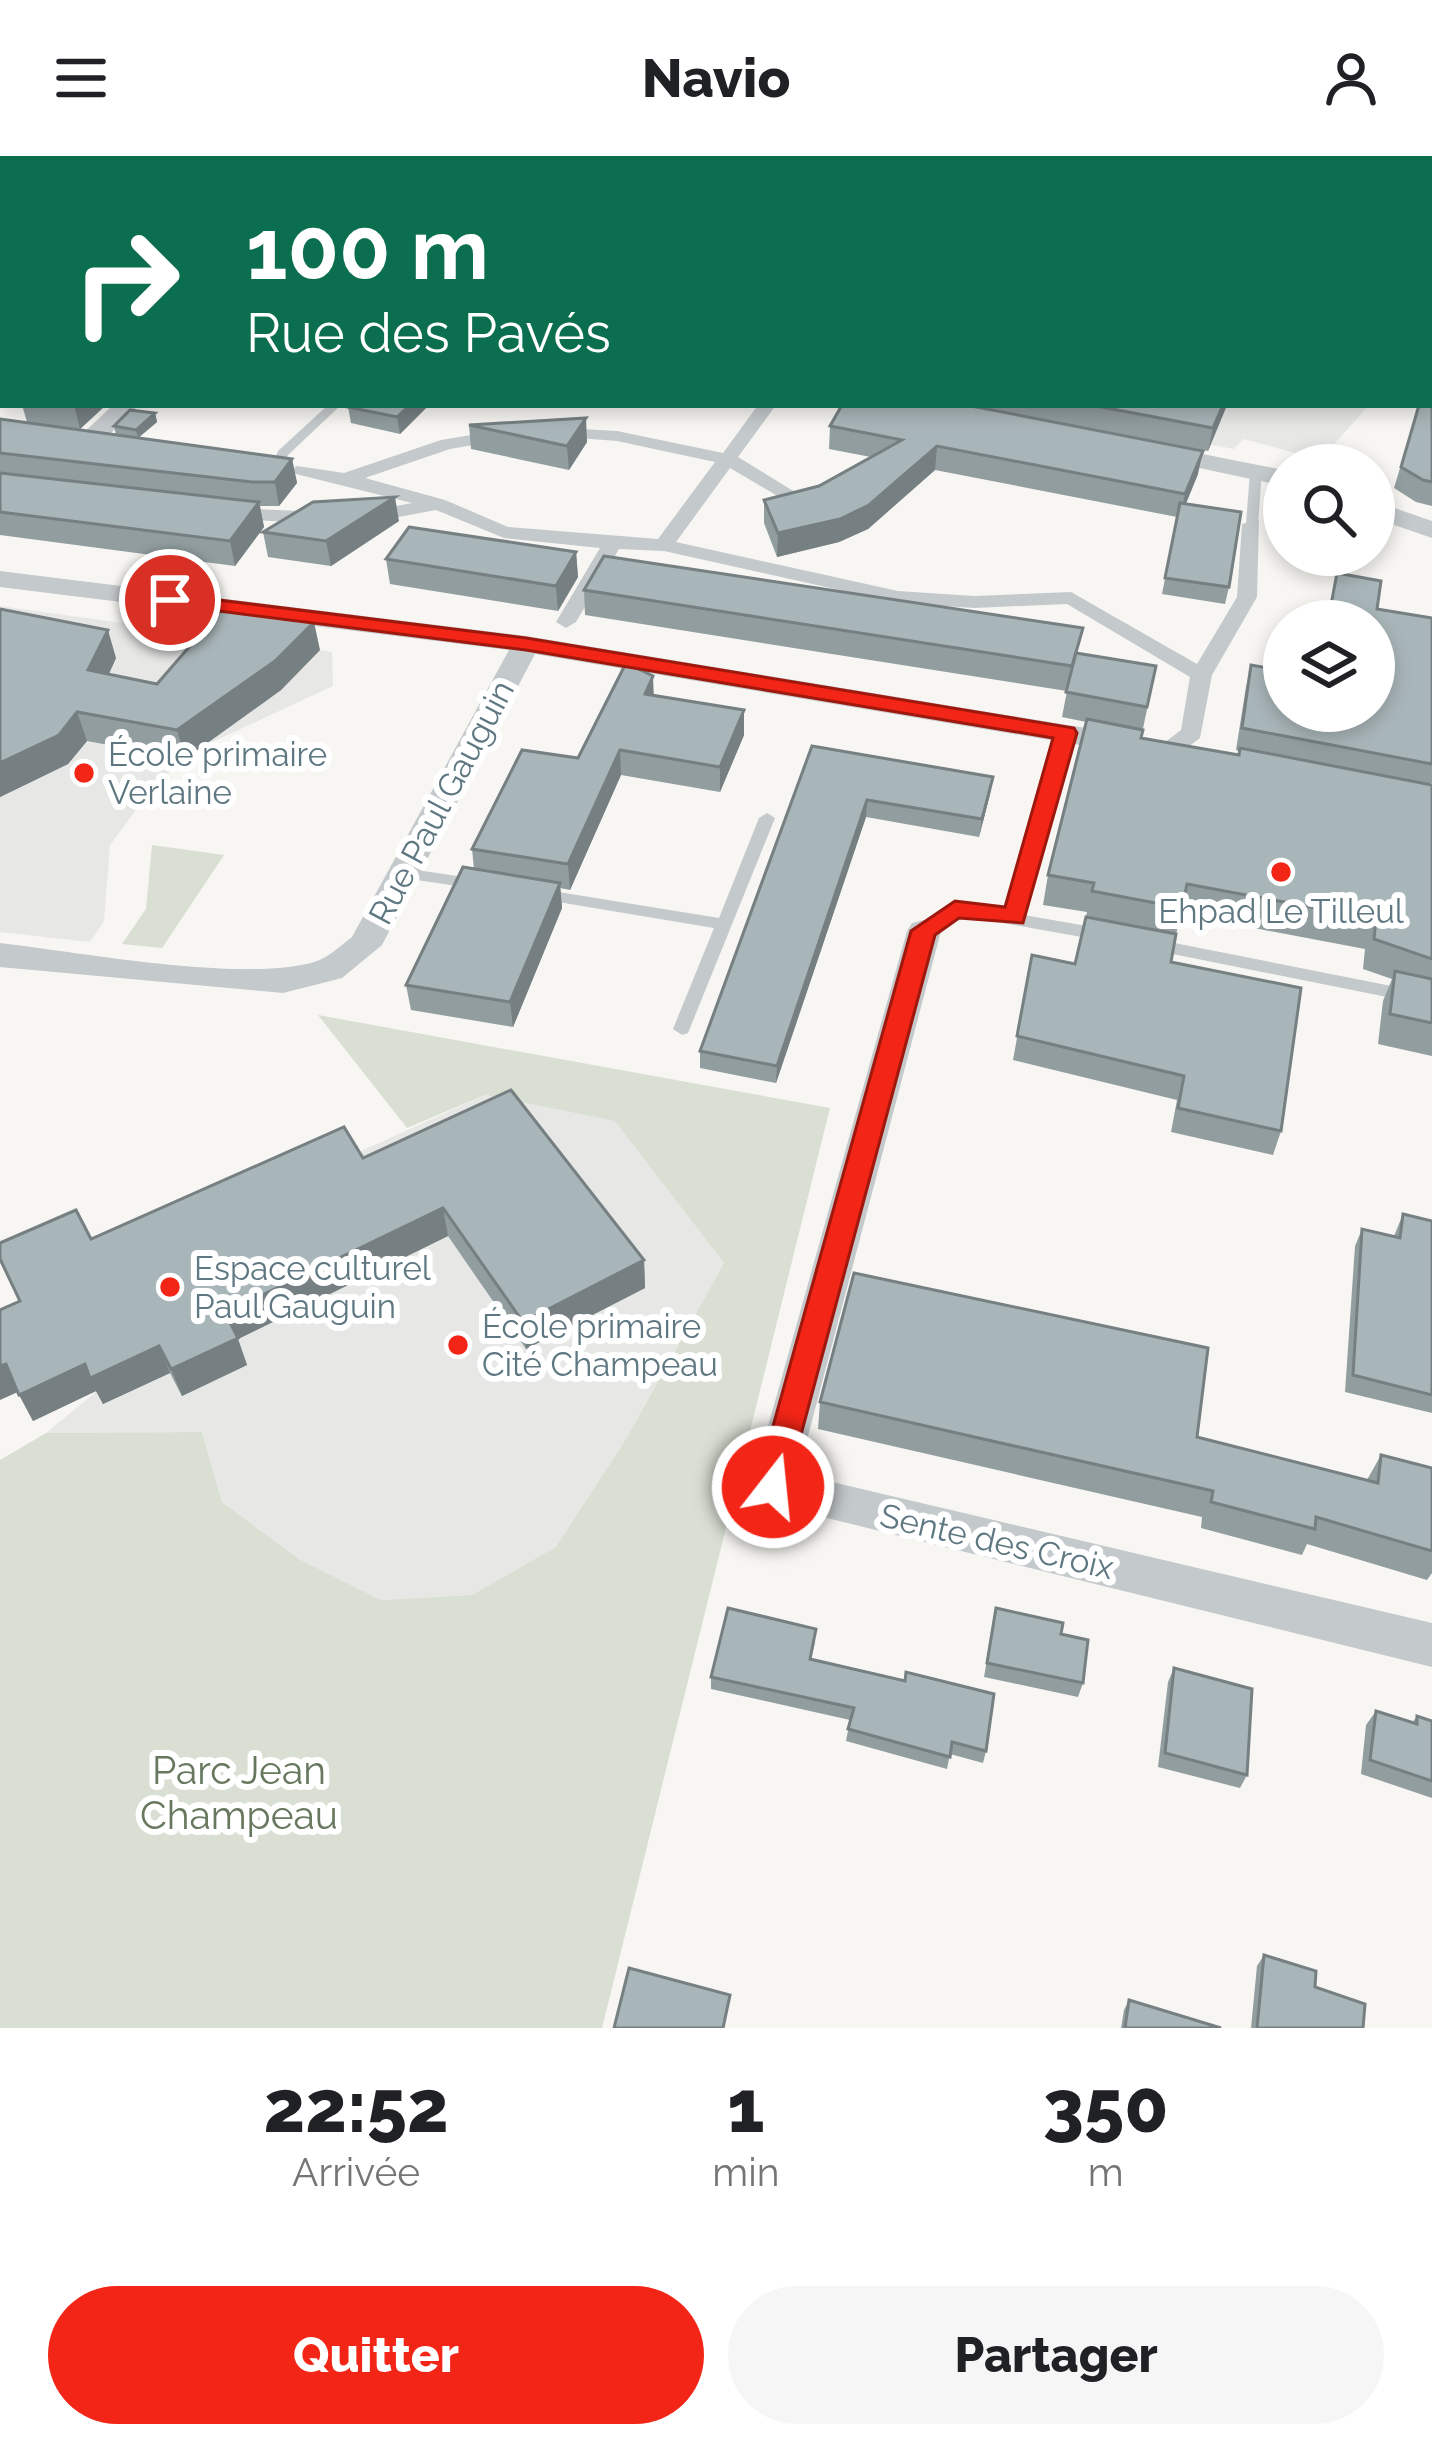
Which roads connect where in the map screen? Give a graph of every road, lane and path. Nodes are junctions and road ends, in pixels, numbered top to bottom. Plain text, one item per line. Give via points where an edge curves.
1 (123, 408) edge
2 (332, 408) edge
3 (765, 408) edge
4 (1122, 445) edge
5 (129, 449) edge
6 (728, 459) junction
7 (277, 469) joint
8 (1256, 472) junction
9 (1263, 474) edge
10 (345, 478) junction
11 (793, 497) edge
12 (439, 504) junction
13 (203, 511) edge
14 (1395, 516) edge
15 (1252, 524) joint
16 (1432, 530) edge
17 (613, 543) junction
18 (664, 544) junction
19 (0, 579) edge
20 (566, 622) dead end
21 (526, 644) junction
22 (1201, 675) junction
23 (1066, 733) junction
24 (1168, 751) junction
25 (1214, 759) edge
26 (766, 818) dead end
27 (403, 873) junction
28 (490, 886) edge
29 (512, 890) edge
30 (1015, 917) junction
31 (724, 924) junction
32 (924, 931) joint
33 (0, 955) edge
34 (1432, 1000) edge
35 (682, 1029) dead end
36 (1432, 1645) edge

1 - 5 street via 77,442
2 - 7 lane via 282,454
3 - 6 street
4 - 8 street
6 - 10 street via 580,431 478,436
6 - 11 street
6 - 18 street
7 - 10 street
8 - 9 street
8 - 15 lane
10 - 12 street
12 - 13 street via 379,517
12 - 17 street via 504,532
14 - 16 street
15 - 22 street via 1247,597
17 - 18 street
17 - 20 street
18 - 22 street via 898,597 1071,598
19 - 21 street
21 - 23 street
21 - 27 street, Rue Paul Gauguin
22 - 24 street via 1192,733
23 - 24 street
23 - 30 lane
24 - 25 street
26 - 31 lane
27 - 28 lane
27 - 33 street, Rue Paul Gauguin via 364,944 348,961 307,979 213,978
29 - 31 lane
30 - 32 lane via 955,909
30 - 34 lane
31 - 35 lane
32 - 36 street, Sente des Croix via 773,1487

